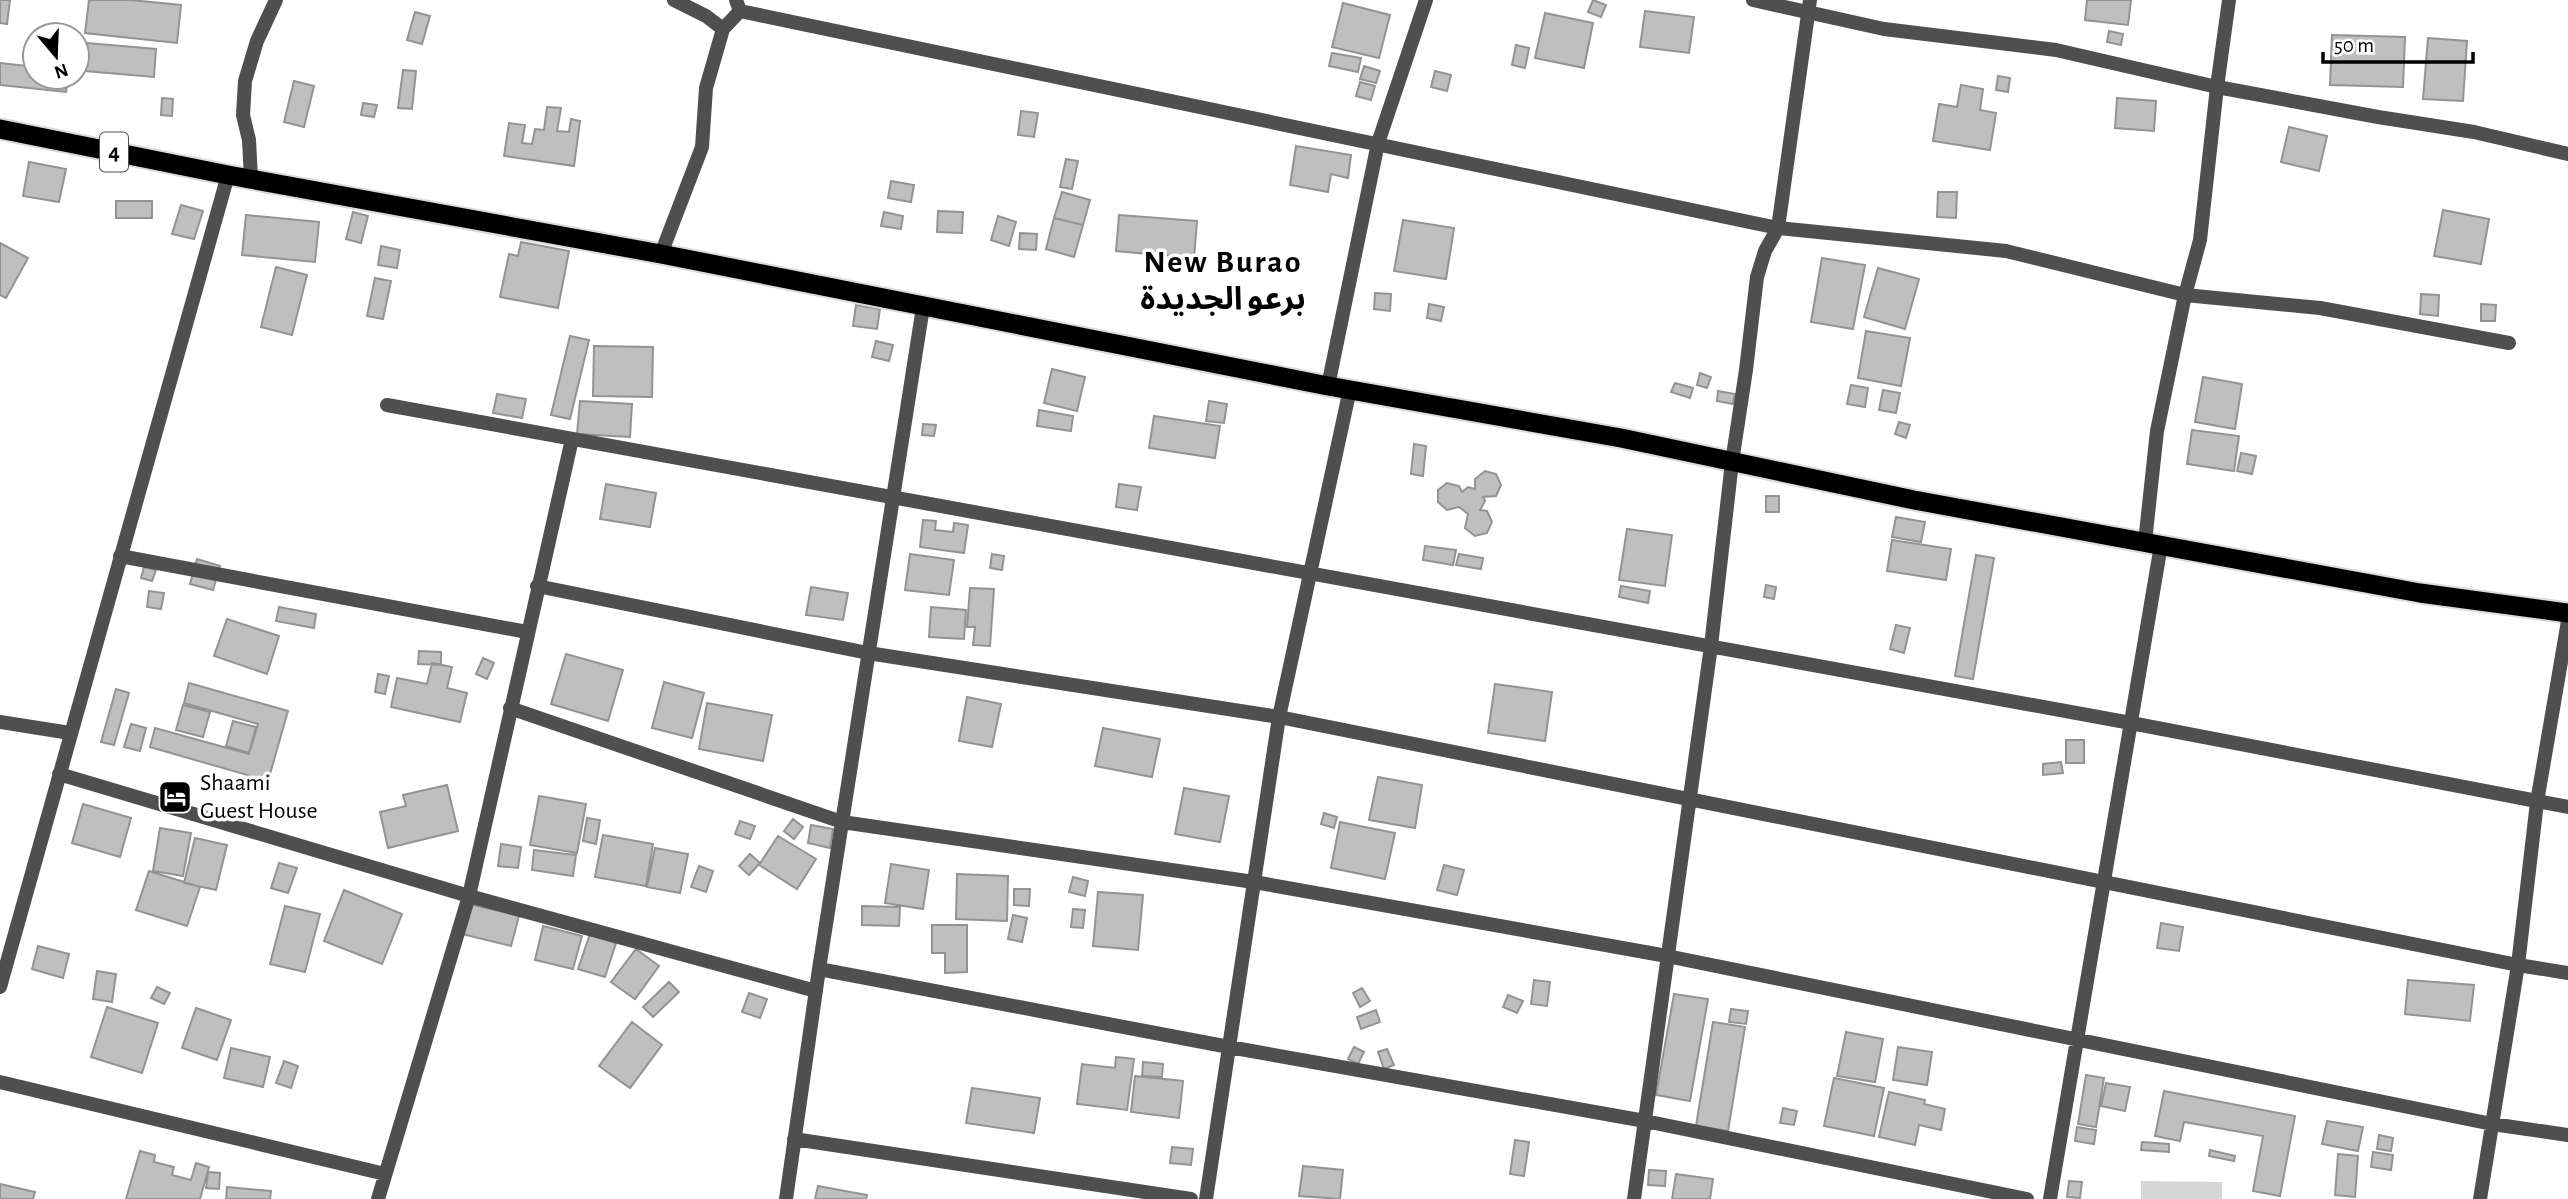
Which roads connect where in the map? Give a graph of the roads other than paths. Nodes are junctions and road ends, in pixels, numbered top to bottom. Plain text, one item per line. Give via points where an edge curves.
1 (276, 0) edge
2 (674, 0) edge
3 (1426, 0) edge
4 (1753, 0) edge
5 (2229, 0) edge
6 (738, 5) edge
7 (1809, 6) edge
8 (723, 29) junction
9 (2217, 87) junction
10 (0, 129) edge
11 (1378, 143) junction
12 (2568, 154) edge
13 (228, 174) junction
14 (251, 178) junction
15 (1778, 228) junction
16 (661, 254) junction
17 (2185, 295) junction
18 (923, 307) junction
19 (2510, 343) dead end
20 (1328, 386) junction
21 (1350, 389) junction
22 (387, 405) dead end
23 (572, 439) junction
24 (1732, 462) junction
25 (892, 498) junction
26 (2153, 543) junction
27 (120, 556) junction
28 (1310, 572) junction
29 (537, 586) junction
30 (2568, 613) edge
31 (2568, 621) edge
32 (527, 632) junction
33 (1711, 646) junction
34 (868, 653) junction
35 (510, 708) junction
36 (1279, 717) junction
37 (0, 722) edge
38 (2131, 723) junction
39 (70, 733) junction
40 (59, 774) junction
41 (1688, 799) junction
42 (2538, 802) junction
43 (2568, 807) edge
44 (842, 822) junction
45 (1254, 882) junction
46 (2104, 883) junction
47 (469, 896) junction
48 (1667, 956) junction
49 (2518, 965) junction
50 (819, 969) junction
51 (2568, 973) edge
52 (0, 987) edge
53 (816, 991) junction
54 (2078, 1038) junction
55 (1229, 1047) junction
56 (0, 1082) edge
57 (1645, 1121) junction
58 (2492, 1124) junction
59 (2568, 1135) edge
60 (794, 1139) junction
61 (385, 1174) junction
62 (378, 1199) edge
63 (786, 1199) edge
64 (1191, 1199) edge
65 (1206, 1199) edge
66 (1634, 1199) edge
67 (2028, 1199) edge
68 (2050, 1199) edge
69 (2480, 1199) edge

1 - 14 street via 245,81 243,115
2 - 8 street
3 - 11 street
4 - 7 street
5 - 9 street
6 - 8 street
6 - 11 street
7 - 9 street via 1884,29 2056,50
7 - 15 street
8 - 16 street via 706,88 702,147
9 - 12 street via 2474,132
9 - 17 street via 2200,240
10 - 13 highway, 4
11 - 15 street
11 - 20 street
13 - 14 highway
13 - 27 street
14 - 16 highway
15 - 17 street via 2006,251
15 - 24 street via 1757,277
16 - 18 highway
17 - 19 street via 2320,308
17 - 26 street via 2157,431
18 - 20 highway
18 - 25 street
20 - 21 highway
21 - 24 highway
21 - 28 street
22 - 23 street
23 - 25 street
23 - 29 street
24 - 26 highway
24 - 33 street
25 - 28 street
25 - 34 street
26 - 30 highway via 2420,593
26 - 38 street
27 - 32 street
27 - 39 street
28 - 33 street
28 - 36 street
29 - 32 street
29 - 34 street
31 - 42 street
32 - 35 street
33 - 38 street
33 - 41 street
34 - 36 street
34 - 44 street
35 - 44 street
35 - 47 street
36 - 41 street
36 - 45 street
37 - 39 street
38 - 42 street
38 - 46 street
39 - 40 street
40 - 47 street
40 - 52 street
41 - 46 street
41 - 48 street
42 - 43 street
42 - 49 street
44 - 45 street
44 - 50 street
45 - 48 street
45 - 55 street
46 - 49 street
46 - 54 street
47 - 53 street
47 - 61 street
48 - 54 street
48 - 57 street
49 - 51 street
49 - 58 street
50 - 53 street
50 - 55 street
53 - 60 street
54 - 58 street
54 - 68 street
55 - 57 street
55 - 65 street
56 - 61 street
57 - 66 street
57 - 67 street
58 - 59 street
58 - 69 street
60 - 63 street
60 - 64 street
61 - 62 street

